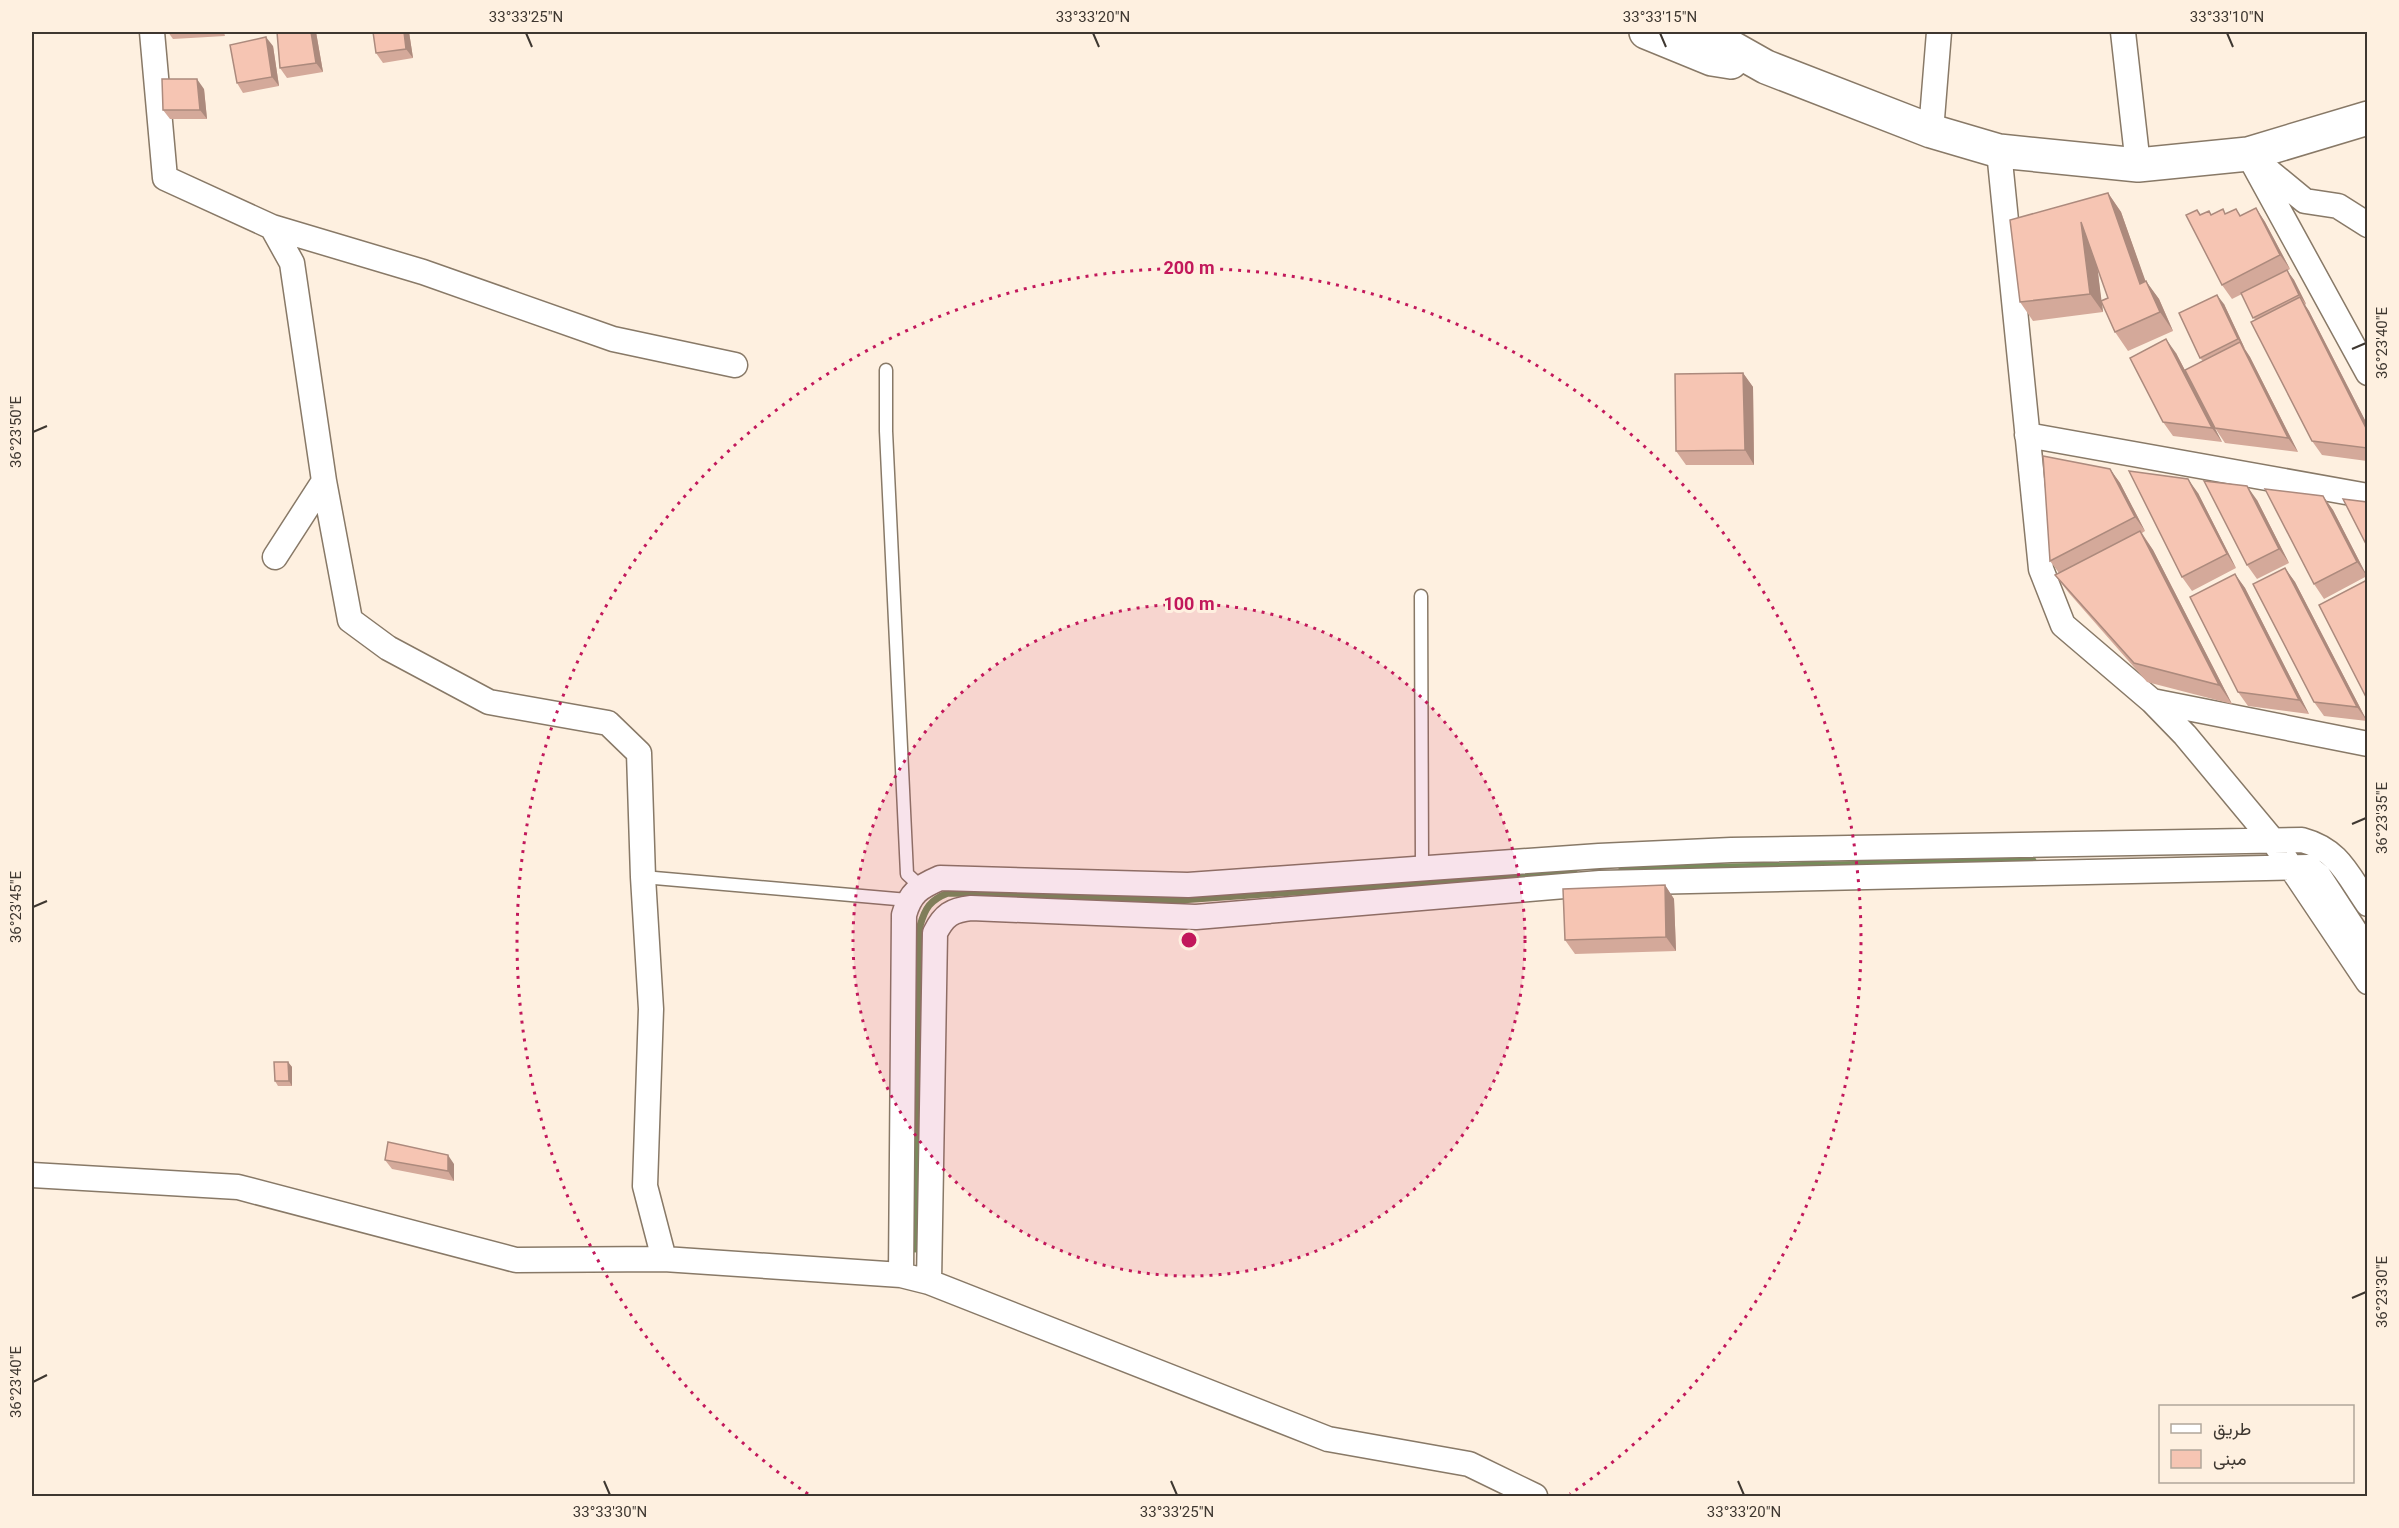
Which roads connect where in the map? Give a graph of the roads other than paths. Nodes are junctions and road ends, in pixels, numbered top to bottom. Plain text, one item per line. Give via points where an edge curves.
1 (152, 32) edge
2 (1646, 32) edge
3 (1704, 32) edge
4 (1939, 32) edge
5 (2123, 32) edge
6 (1766, 67) junction
7 (2367, 118) edge
8 (1931, 131) junction
9 (1999, 151) junction
10 (2248, 154) junction
11 (2138, 165) junction
12 (2367, 225) edge
13 (272, 226) junction
14 (735, 365) dead end
15 (886, 370) dead end
16 (2367, 373) edge
17 (2027, 435) junction
18 (324, 481) junction
19 (2367, 496) edge
20 (275, 557) dead end
21 (1421, 596) dead end
22 (2152, 701) junction
23 (2367, 744) edge
24 (2274, 842) junction
25 (1599, 856) junction
26 (1422, 868) junction
27 (2292, 868) junction
28 (643, 877) junction
29 (1600, 883) junction
30 (914, 893) junction
31 (2367, 904) edge
32 (2367, 951) edge
33 (2367, 982) edge
34 (32, 1175) edge
35 (664, 1259) junction
36 (901, 1275) junction
37 (929, 1282) junction
38 (1535, 1497) edge

1 - 13 street via 165,178
2 - 6 main road via 1712,59
3 - 6 main road
4 - 8 street
5 - 11 street
6 - 8 main road
7 - 10 main road
8 - 9 main road
9 - 11 main road
9 - 17 street
10 - 11 main road
10 - 12 street via 2305,201 2338,206
10 - 16 street
13 - 14 street via 423,272 613,339
13 - 18 street via 292,263
15 - 30 lane via 907,874
17 - 19 street
17 - 22 street via 2041,570 2063,625
18 - 20 street
18 - 28 street via 350,621 387,648 489,702 608,723 639,753
21 - 26 lane
22 - 23 street
22 - 24 street
24 - 25 street via 1731,850
24 - 27 street
24 - 31 street via 2302,840 2322,846 2336,857
25 - 26 street
25 - 29 street
26 - 30 street via 1188,885 940,879
27 - 29 street
27 - 32 street via 2308,867 2319,876
27 - 33 street
28 - 30 lane
28 - 35 street via 651,1009 645,1186
29 - 37 street via 1196,917 956,910 942,919 935,933
30 - 36 street via 903,915
34 - 35 street via 238,1187 516,1260
35 - 36 street
36 - 37 street
37 - 38 street via 1328,1439 1468,1464

